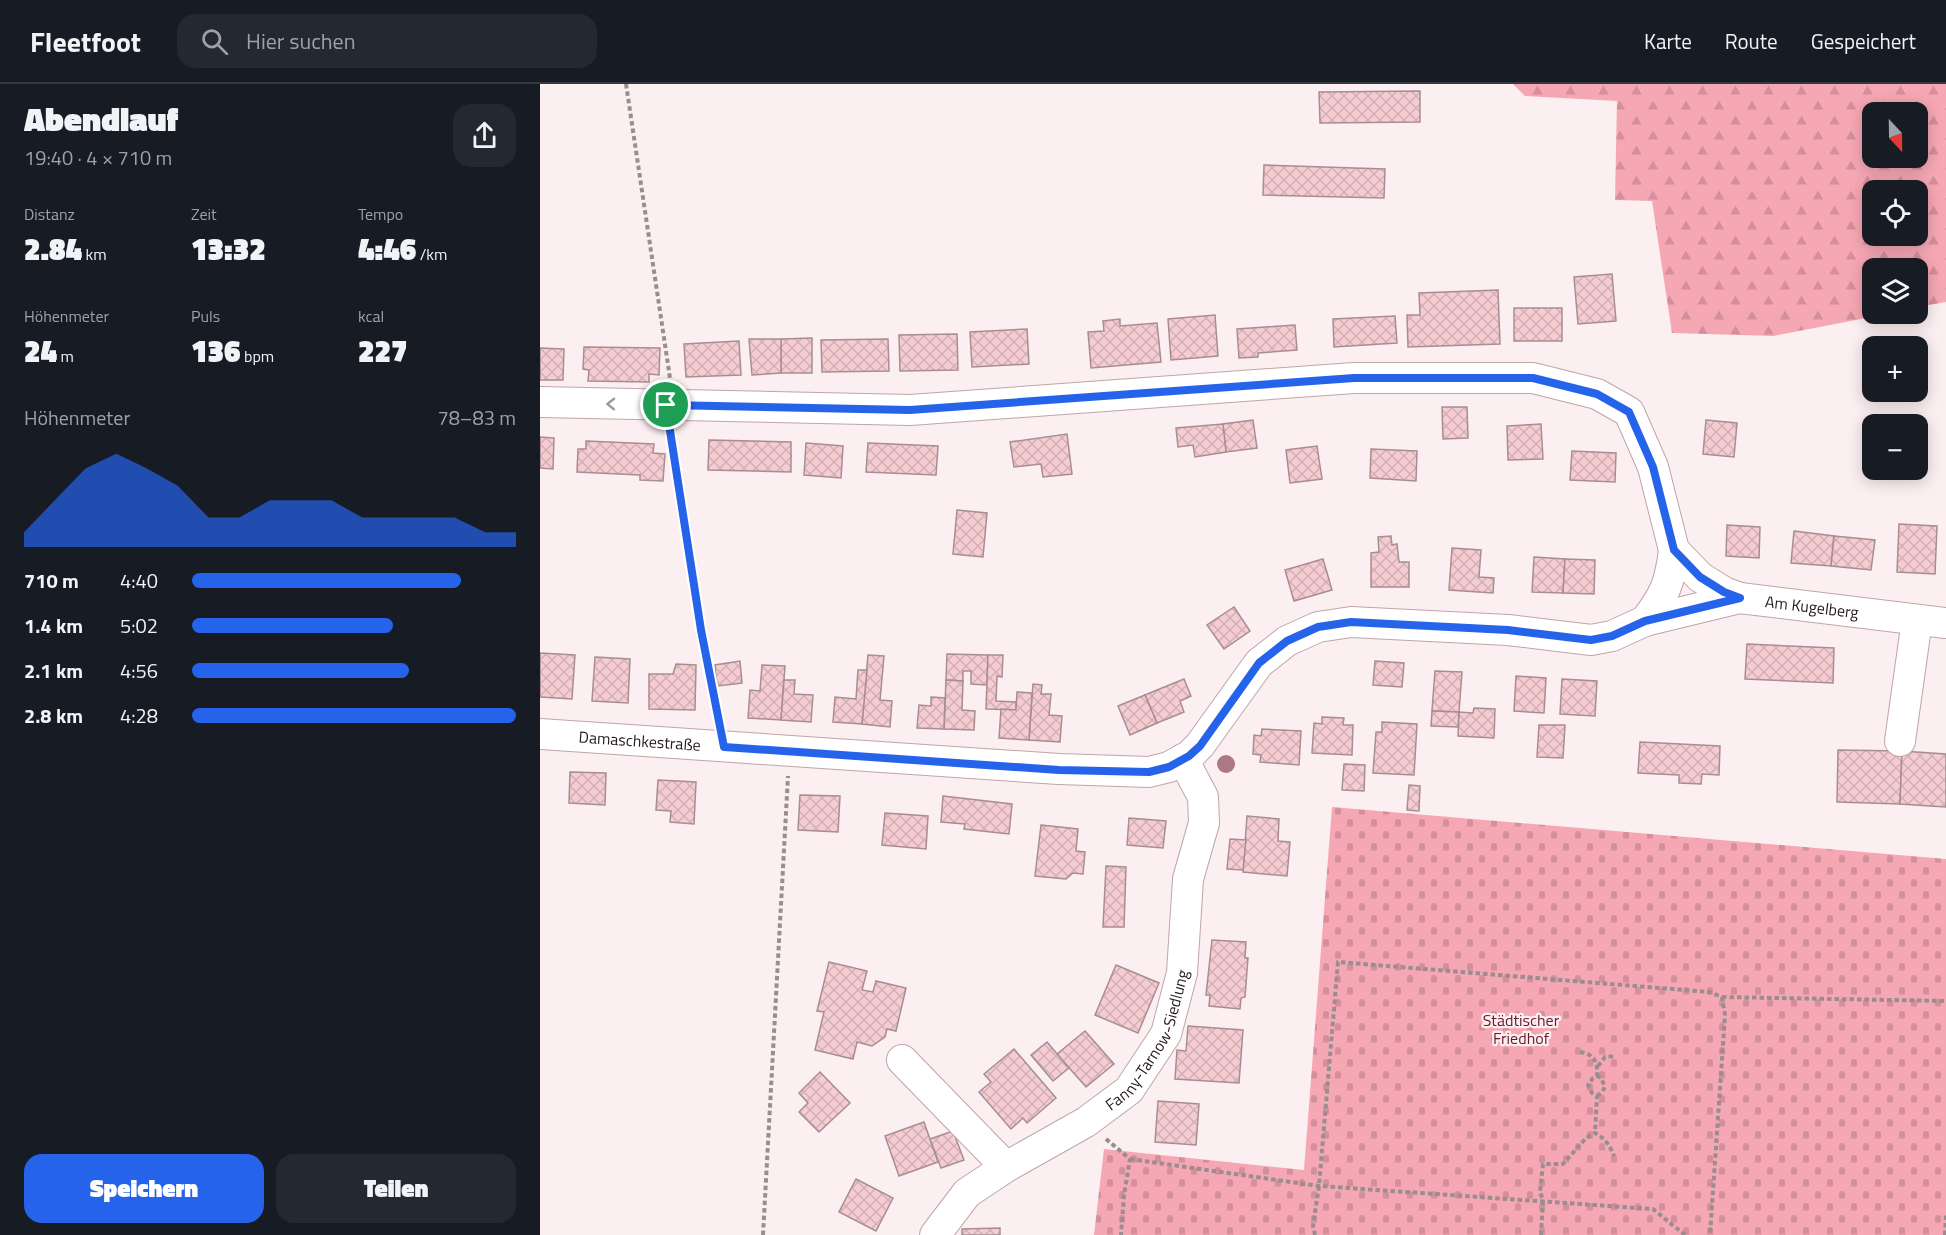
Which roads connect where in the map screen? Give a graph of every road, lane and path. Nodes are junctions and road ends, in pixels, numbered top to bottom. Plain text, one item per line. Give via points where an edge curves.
1 (626, 84) edge
2 (540, 402) edge
3 (670, 405) junction
4 (1674, 550) junction
5 (1740, 598) junction
6 (1917, 620) junction
7 (1645, 621) junction
8 (1946, 623) edge
9 (540, 734) edge
10 (1900, 741) dead end
11 (724, 747) junction
12 (789, 751) junction
13 (1183, 759) junction
14 (1722, 997) junction
15 (1946, 1001) edge
16 (1580, 1052) dead end
17 (1615, 1056) dead end
18 (902, 1060) dead end
19 (1598, 1067) junction
20 (1597, 1076) junction
21 (1597, 1096) junction
22 (1086, 1122) junction
23 (1595, 1133) junction
24 (1614, 1156) dead end
25 (1130, 1159) junction
26 (1006, 1167) junction
27 (1319, 1186) junction
28 (1543, 1200) junction
29 (1946, 1214) edge
30 (763, 1235) edge
31 (935, 1235) edge
32 (1121, 1235) edge
33 (1315, 1235) edge
34 (1541, 1235) edge
35 (1685, 1235) edge
36 (1710, 1235) edge
37 (1945, 1235) edge

1 - 3 path
3 -> 2 street
3 - 4 street via 910,410 1354,378 1533,378 1597,394 1629,412 1653,467
3 - 11 path via 701,630
4 - 5 street via 1700,577
4 - 7 street via 1669,583
5 - 6 street, Am Kugelberg
5 - 7 street, Am Kugelberg
6 - 8 street, Am Kugelberg
6 - 10 street
7 - 13 street, Damaschkestraße via 1612,636 1591,640 1508,630 1351,622 1318,627 1287,641 1259,663 1200,746
9 - 11 street, Damaschkestraße
11 - 12 street, Damaschkestraße
12 - 13 street, Damaschkestraße via 1059,770 1149,772
12 - 30 path
13 - 22 street, Fanny-Tarnow-Siedlung via 1203,797 1204,823 1188,879 1182,973 1177,993 1166,1034 1129,1090
14 - 15 path
14 - 27 path via 1709,992 1338,962
14 - 36 path via 1725,1015
16 - 19 path via 1594,1058
17 - 19 path via 1605,1057
18 - 26 street
19 - 20 path
20 - 21 path via 1605,1087
20 - 21 path via 1588,1085
21 - 23 path
22 - 25 path
22 - 26 street, Fanny-Tarnow-Siedlung
23 - 24 path
23 - 28 path via 1563,1164 1543,1164
25 - 27 path
25 - 32 path
26 - 31 street, Fanny-Tarnow-Siedlung via 967,1193
27 - 28 path
27 - 33 path
28 - 34 path
28 - 35 path via 1653,1209
29 - 37 path

